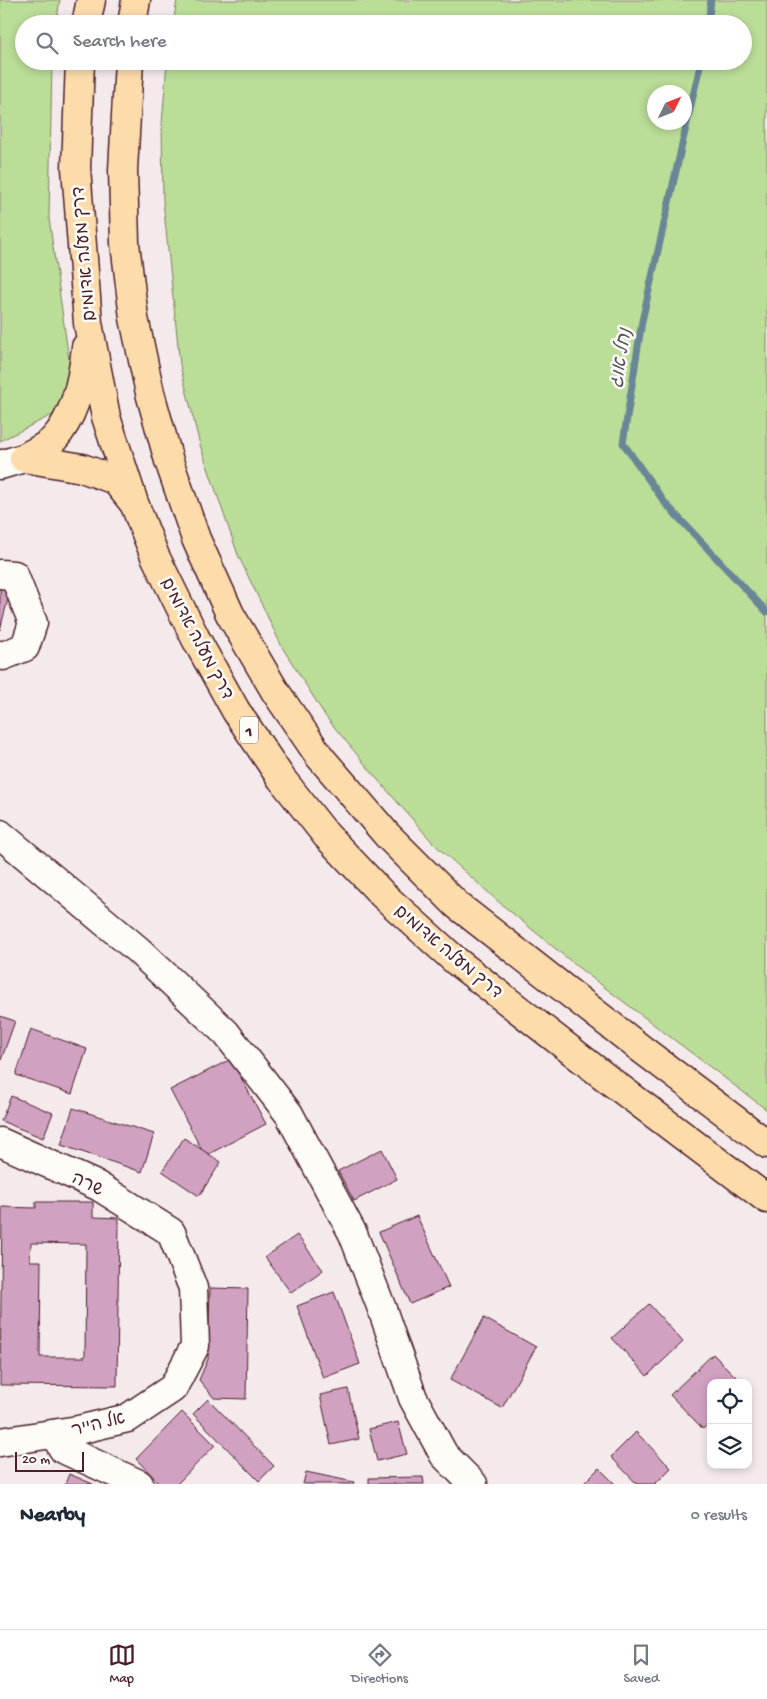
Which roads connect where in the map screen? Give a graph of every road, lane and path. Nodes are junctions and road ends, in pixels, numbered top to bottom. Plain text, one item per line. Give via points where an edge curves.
1 (91, 0) edge
2 (136, 0) edge
3 (88, 15) edge
4 (134, 15) edge
5 (80, 70) edge
6 (129, 70) edge
7 (88, 323) junction
8 (12, 461) edge
9 (134, 503) junction
10 (0, 574) edge
11 (0, 655) edge
12 (0, 834) edge
13 (0, 1142) edge
14 (767, 1144) edge
15 (767, 1199) edge
16 (171, 1232) joint
17 (54, 1434) junction
18 (0, 1442) edge
19 (139, 1484) edge
20 (474, 1484) edge

1 - 3 highway
2 - 4 highway
5 - 7 highway, דרך מעלה אדומים / 1 via 76,168
6 - 14 highway via 123,170 125,242 134,318 150,393 168,461 196,539 230,614 275,691 320,757 374,821 457,905
7 - 8 highway via 84,370 71,413 54,440
7 - 9 highway, דרך מעלה אדומים / 1 via 106,417
8 - 9 highway via 82,468 115,480
9 - 15 highway, דרך מעלה אדומים / 1 via 155,556 196,640 236,711 281,778 326,835 383,895 456,961
10 - 11 street via 14,575 33,623 25,647
12 - 20 street via 138,950 226,1033 289,1114 354,1234 413,1398 444,1455
13 - 16 street, שרה via 98,1186
16 - 17 street, אל הייר via 193,1288 195,1346 173,1388 128,1418
17 - 18 street, אל הייר
17 - 19 street via 63,1449

